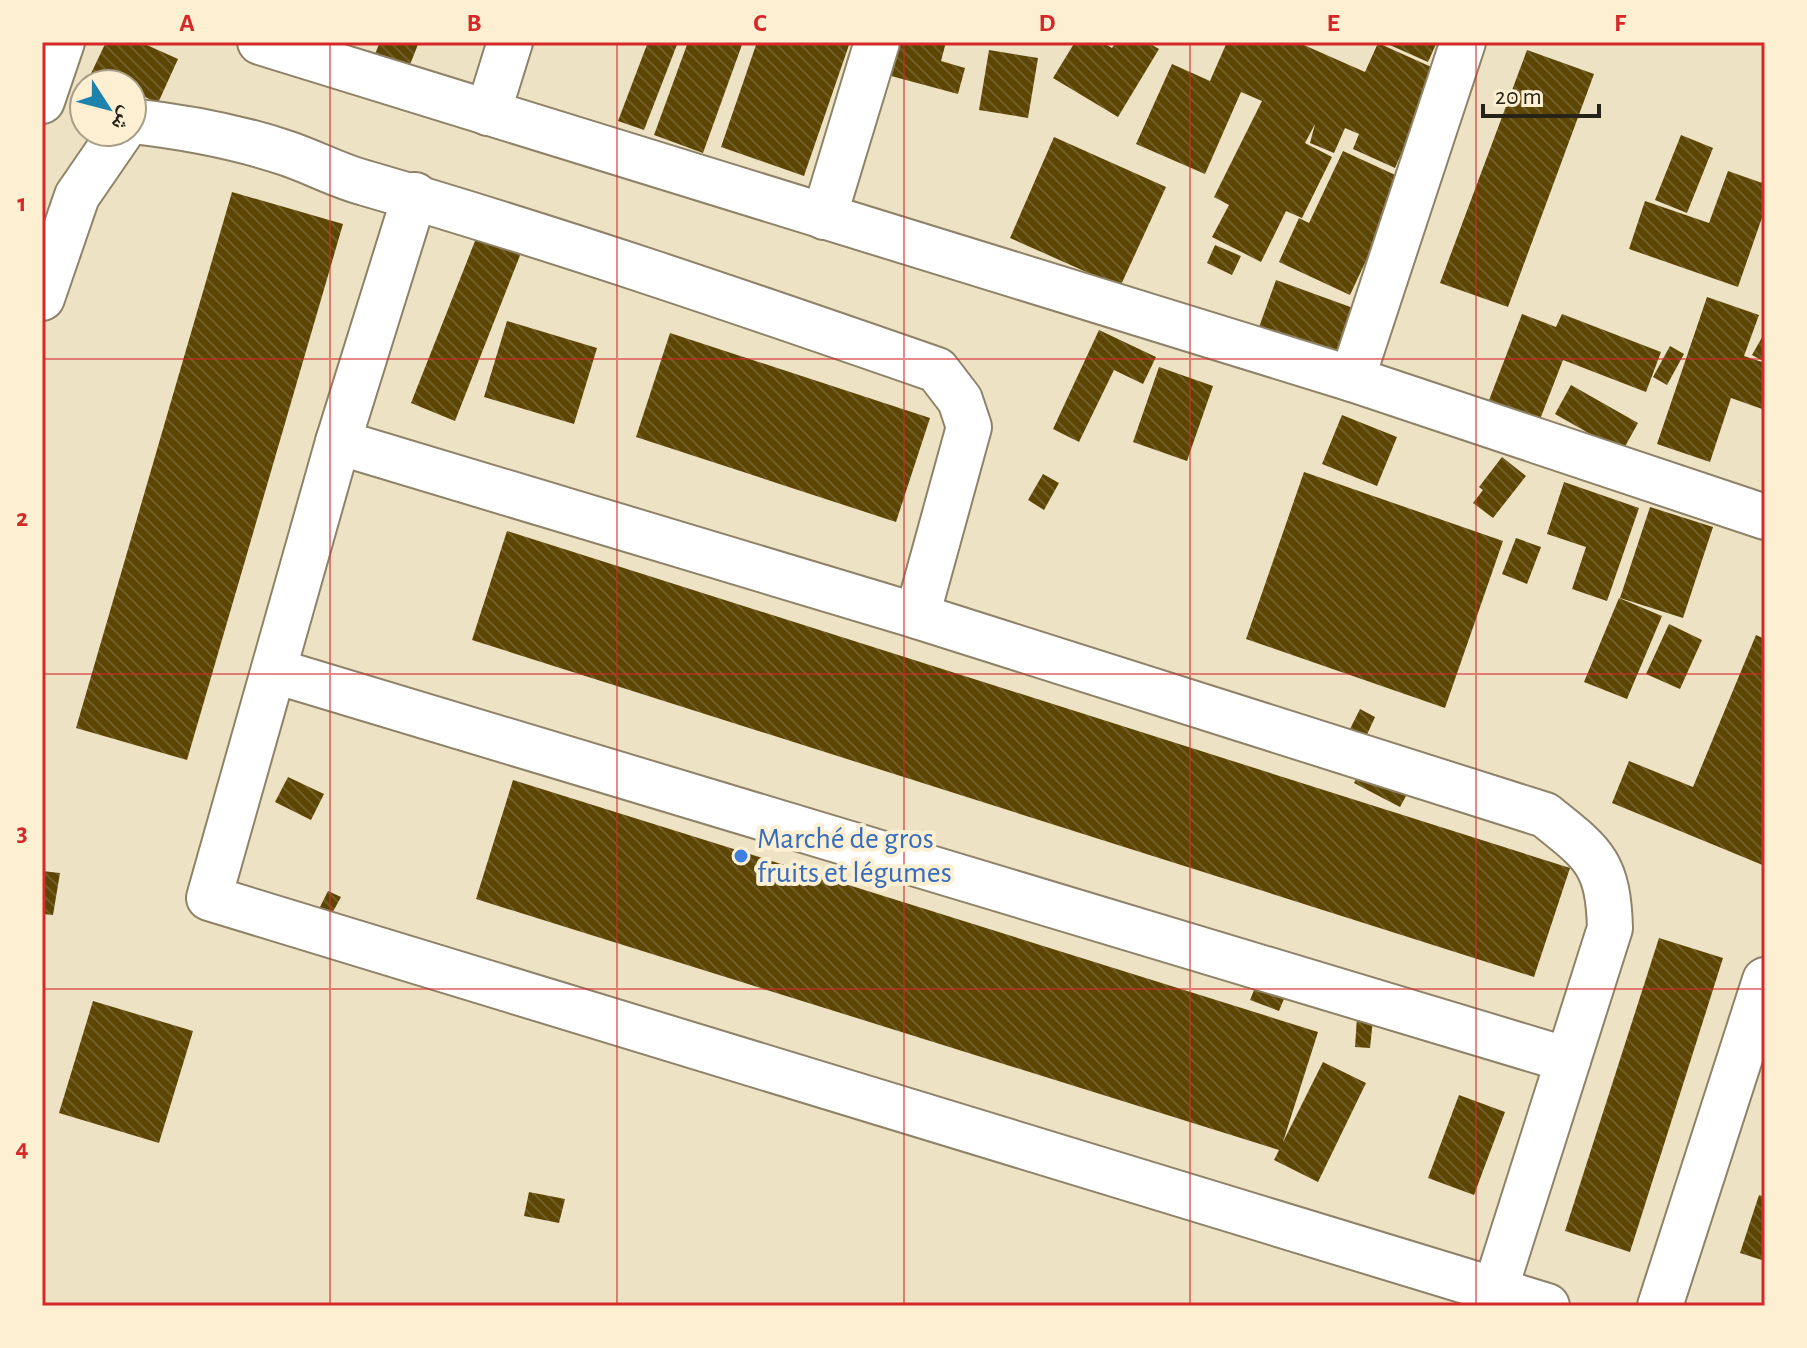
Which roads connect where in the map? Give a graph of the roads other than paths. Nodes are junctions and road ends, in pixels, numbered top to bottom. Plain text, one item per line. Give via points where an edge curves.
1 (62, 42) edge
2 (260, 42) edge
3 (510, 42) edge
4 (877, 42) edge
5 (1463, 42) edge
6 (42, 101) edge
7 (488, 113) junction
8 (148, 123) edge
9 (110, 148) edge
10 (415, 195) junction
11 (824, 217) junction
12 (42, 298) edge
13 (1352, 379) junction
14 (338, 442) junction
15 (1765, 517) edge
16 (917, 616) junction
17 (275, 671) junction
18 (1765, 980) edge
19 (1568, 1060) junction
20 (1495, 1290) junction
21 (1547, 1306) edge
22 (1660, 1306) edge

1 - 6 street
2 - 7 street
3 - 7 street
4 - 11 street
5 - 13 street
7 - 11 street
8 - 10 street via 211,131 288,153 363,183
9 - 12 street via 77,196
10 - 14 street
10 - 16 street via 937,370 960,400 969,427
11 - 13 street
13 - 15 street
14 - 16 street
14 - 17 street
16 - 19 street via 1545,815 1591,852 1609,888 1610,928
17 - 19 street
17 - 20 street via 209,898
18 - 22 street
19 - 20 street
20 - 21 street

